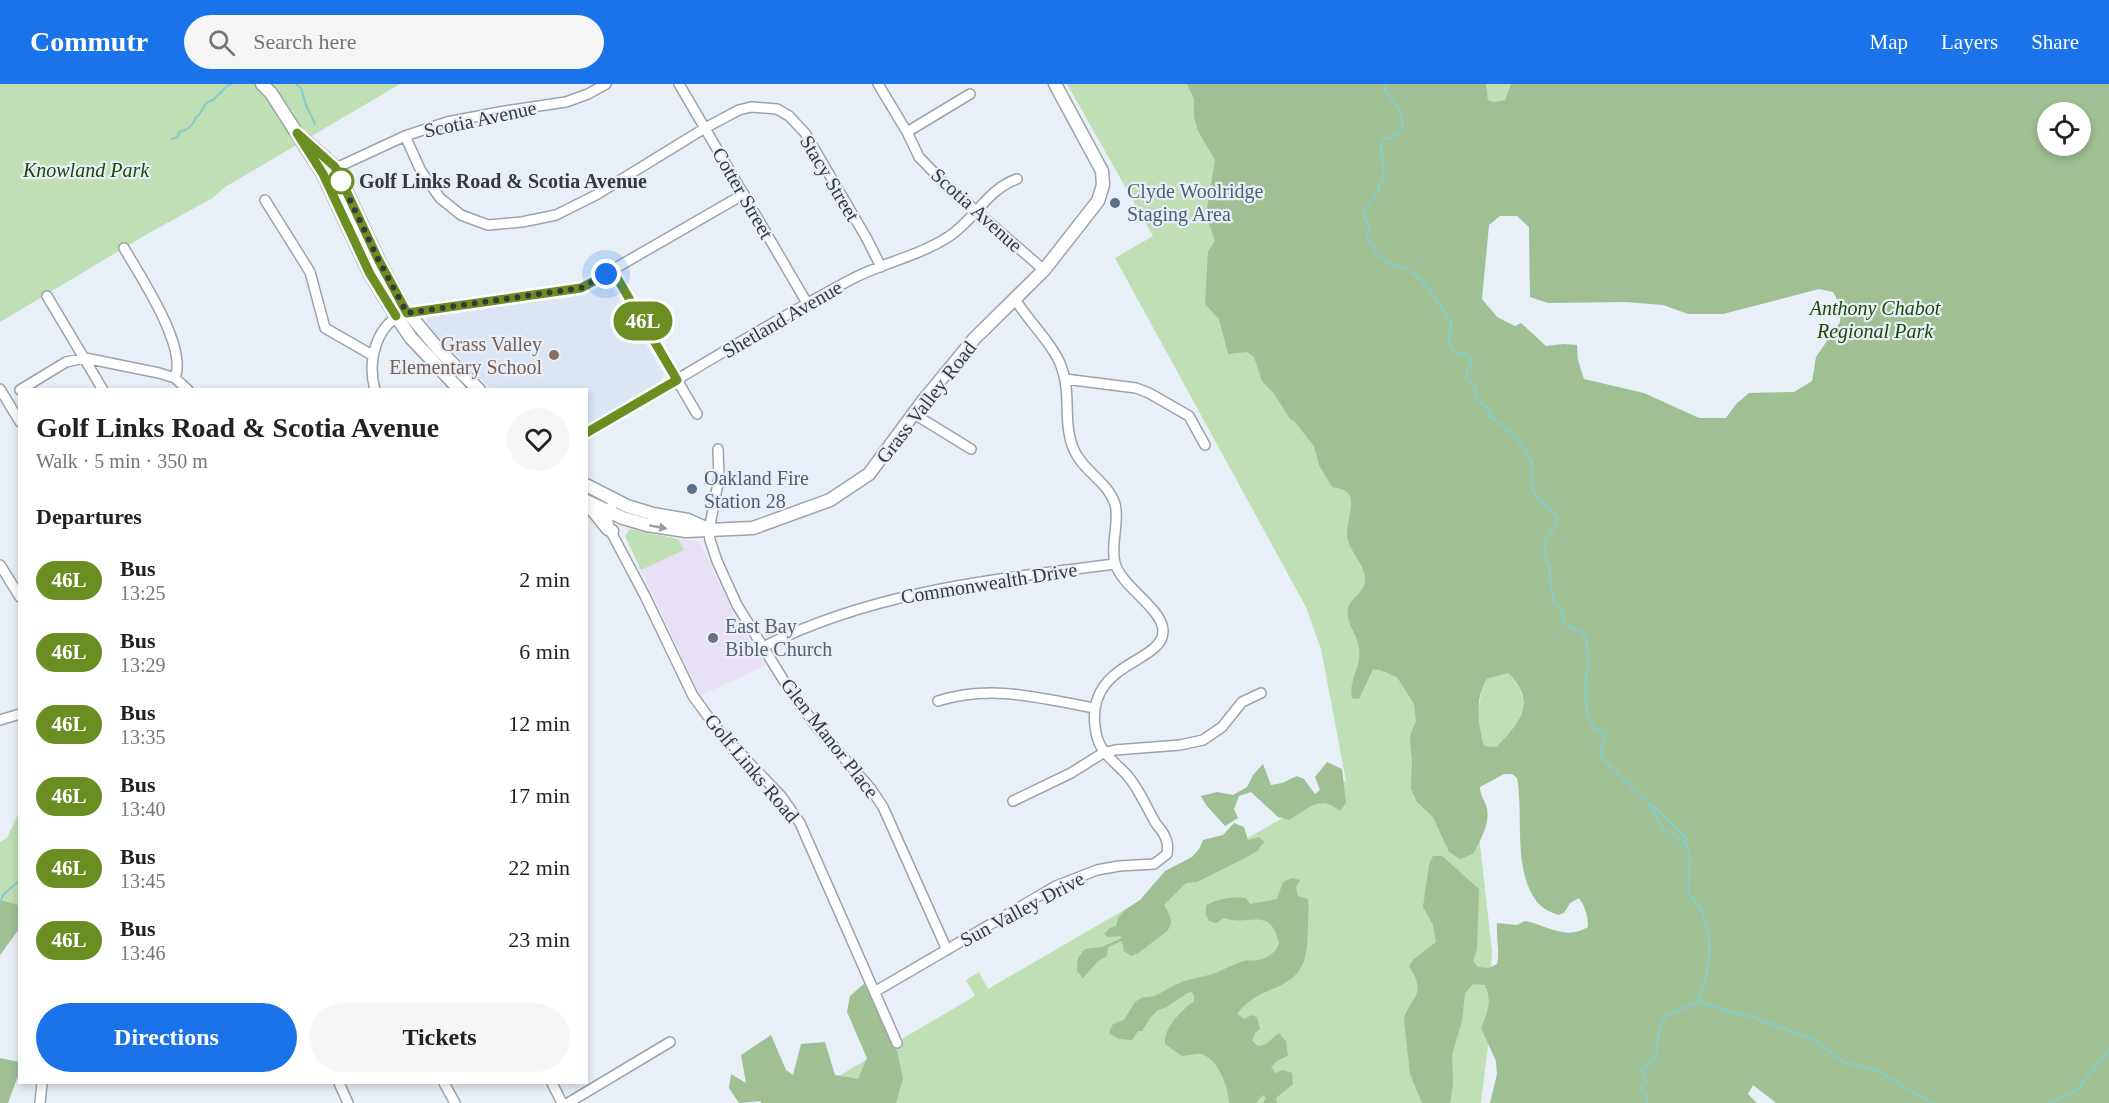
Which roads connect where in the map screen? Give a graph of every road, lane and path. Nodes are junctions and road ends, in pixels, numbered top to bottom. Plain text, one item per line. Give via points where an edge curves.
1 (262, 84) edge
2 (583, 84) edge
3 (606, 84) edge
4 (679, 84) edge
5 (878, 84) edge
6 (1055, 84) edge
7 (588, 94) junction
8 (970, 94) dead end
9 (705, 128) junction
10 (907, 132) junction
11 (297, 133) junction
12 (405, 136) junction
13 (335, 167) junction
14 (323, 174) junction
15 (1017, 179) dead end
16 (744, 194) junction
17 (265, 200) dead end
18 (977, 210) junction
19 (124, 248) dead end
20 (880, 267) junction
21 (1044, 270) junction
22 (613, 271) junction
23 (47, 296) dead end
24 (1015, 299) junction
25 (807, 303) junction
26 (402, 314) junction
27 (372, 355) junction
28 (85, 358) junction
29 (175, 378) junction
30 (1065, 379) junction
31 (677, 380) junction
32 (23, 388) edge
33 (102, 388) edge
34 (186, 388) edge
35 (374, 388) edge
36 (458, 388) edge
37 (477, 388) edge
38 (0, 389) edge
39 (18, 391) edge
40 (3, 400) edge
41 (697, 414) dead end
42 (914, 414) junction
43 (18, 419) edge
44 (588, 432) edge
45 (1205, 445) dead end
46 (971, 448) dead end
47 (718, 449) dead end
48 (588, 487) edge
49 (588, 502) edge
50 (588, 504) edge
51 (614, 507) junction
52 (709, 530) junction
53 (612, 531) junction
54 (1115, 564) junction
55 (0, 565) edge
56 (18, 594) edge
57 (763, 647) junction
58 (1261, 693) dead end
59 (938, 701) dead end
60 (1094, 708) junction
61 (18, 715) edge
62 (0, 720) edge
63 (1103, 753) junction
64 (1013, 801) dead end
65 (947, 950) junction
66 (876, 992) junction
67 (670, 1042) dead end
68 (897, 1043) dead end
69 (42, 1084) edge
70 (339, 1084) edge
71 (445, 1084) edge
72 (552, 1084) edge
73 (40, 1103) edge
74 (348, 1103) edge
75 (455, 1103) edge
76 (562, 1103) edge
77 (568, 1103) edge

1 - 11 main road
2 - 7 street
3 - 7 street, Scotia Avenue
4 - 9 street, Cotter Street
5 - 10 street, Scotia Avenue
6 - 21 main road, Grass Valley Road via 1102,171 1103,186 1098,201
7 - 12 street, Scotia Avenue via 566,102 447,122
8 - 10 street
9 - 12 street, Stacy Street via 556,215 488,225 461,215 440,198 421,171
9 - 16 street, Cotter Street
9 - 20 street, Stacy Street via 751,106 789,116 805,133
10 - 18 street, Scotia Avenue via 919,157
11 - 13 main road
11 - 14 main road
12 - 13 street, Scotia Avenue
13 - 14 street, Scotia Avenue
13 - 26 main road
14 - 26 main road via 370,274
15 - 18 street, Shetland Avenue via 993,192
16 - 22 street
16 - 25 street, Cotter Street
17 - 27 street via 310,272 326,328
18 - 20 street, Shetland Avenue via 947,238
18 - 21 street, Scotia Avenue
19 - 29 street via 166,322 177,353
20 - 25 street, Shetland Avenue
21 - 24 main road, Grass Valley Road
22 - 26 street via 581,288
22 - 31 street
23 - 28 street
24 - 30 street via 1055,353
24 - 42 main road, Grass Valley Road via 974,339
25 - 31 street, Shetland Avenue
26 - 27 street via 381,335
26 - 36 main road via 411,338
26 - 37 main road
27 - 35 street
28 - 29 street
28 - 32 street via 66,362
28 - 33 street
29 - 34 street
30 - 45 street via 1149,393 1190,416
30 - 54 street via 1067,428 1074,450 1114,502
31 - 41 street
31 - 44 street, Shetland Avenue
38 - 40 street
39 - 40 street
40 - 43 street
42 - 46 street
42 - 52 main road, Grass Valley Road via 869,474 830,500 753,528
47 - 52 street via 719,478
48 - 51 main road
49 - 51 main road
50 - 53 main road
51 - 52 main road, Grass Valley Road via 647,525 670,530
51 - 53 street, Golf Links Road via 607,522
52 - 57 street, Glen Manor Place via 713,551 737,605
53 - 66 street, Golf Links Road via 693,696 718,730 781,796 800,824
54 - 57 street, Commonwealth Drive via 923,591 857,608
54 - 60 street via 1158,616 1163,633 1152,650 1111,677
55 - 56 street
57 - 65 street, Glen Manor Place via 809,717 883,807
58 - 63 street via 1242,702 1222,727 1203,740
59 - 60 street via 956,695 1014,693
60 - 63 street
61 - 62 street
63 - 64 street
63 - 65 street, Sun Valley Drive via 1135,785 1166,838 1167,854 1154,864 1097,870 1056,886
65 - 66 street, Sun Valley Drive
66 - 68 street, Golf Links Road
67 - 77 street
69 - 73 street
70 - 74 street
71 - 75 street
72 - 76 street

